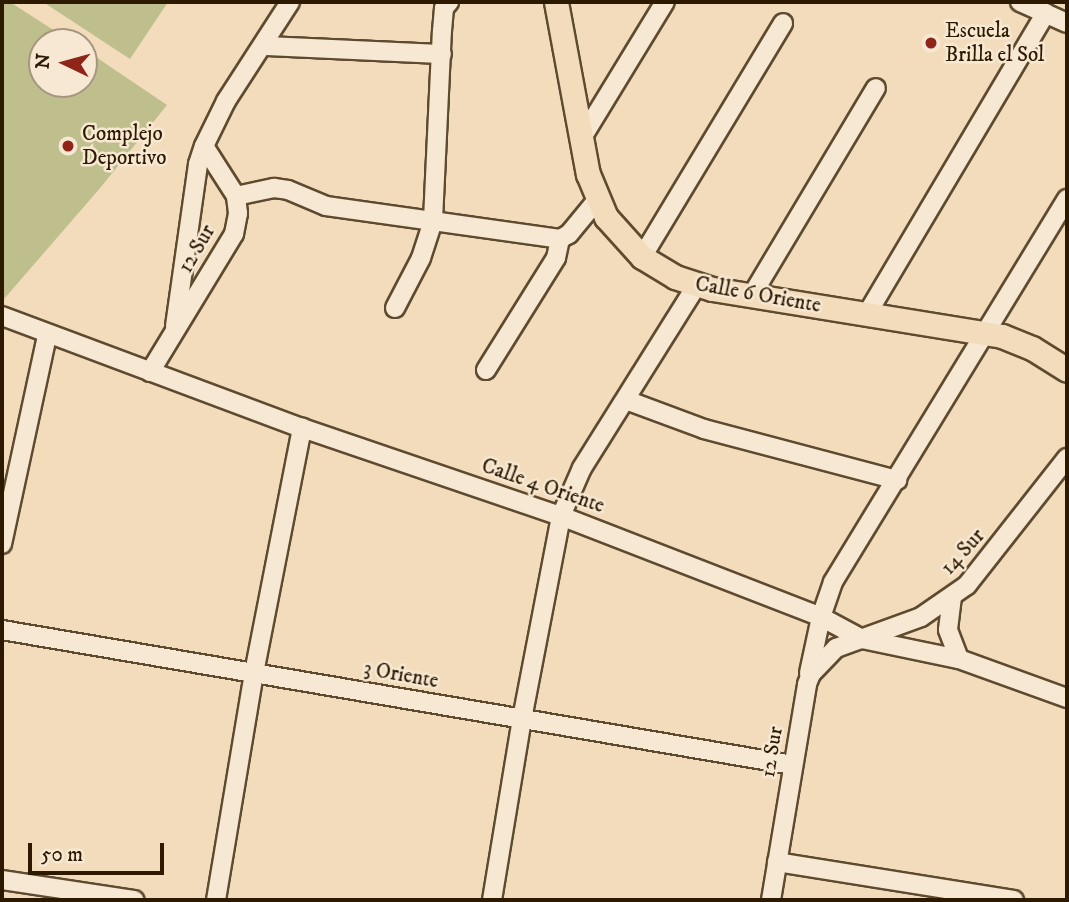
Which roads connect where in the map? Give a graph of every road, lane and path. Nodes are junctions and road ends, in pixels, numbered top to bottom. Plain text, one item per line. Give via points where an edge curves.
1 (290, 2) edge
2 (449, 2) edge
3 (556, 2) edge
4 (665, 2) edge
5 (1020, 2) edge
6 (1046, 13) junction
7 (783, 23) dead end
8 (1067, 23) edge
9 (265, 46) junction
10 (442, 54) junction
11 (876, 88) dead end
12 (580, 141) junction
13 (204, 146) junction
14 (236, 196) junction
15 (1067, 199) edge
16 (597, 200) junction
17 (433, 220) junction
18 (560, 239) junction
19 (642, 257) junction
20 (697, 285) junction
21 (752, 295) junction
22 (396, 308) dead end
23 (867, 314) junction
24 (2, 316) edge
25 (174, 331) junction
26 (987, 333) junction
27 (47, 335) junction
28 (486, 370) dead end
29 (1067, 370) edge
30 (150, 372) junction
31 (626, 400) junction
32 (302, 428) junction
33 (1067, 458) edge
34 (897, 480) junction
35 (561, 516) junction
36 (2, 544) edge
37 (952, 597) junction
38 (821, 617) junction
39 (2, 630) edge
40 (862, 639) junction
41 (959, 659) junction
42 (254, 673) junction
43 (807, 684) junction
44 (1067, 698) edge
45 (522, 719) junction
46 (793, 765) junction
47 (777, 862) junction
48 (2, 880) edge
49 (134, 900) edge
50 (216, 900) edge
51 (492, 900) edge
52 (771, 900) edge
53 (1014, 900) edge

1 - 9 street
2 - 10 street via 444,8
3 - 12 main road, Calle 6 Oriente
4 - 12 street
5 - 6 street
6 - 8 street
6 - 23 street
7 - 19 street
9 - 10 street
9 - 13 street via 226,101
10 - 17 street
11 - 21 street
12 - 16 main road, Calle 6 Oriente
13 - 14 street
13 - 25 street
14 - 17 street via 274,188 326,206
14 - 25 street, 12 Sur via 234,234
15 - 26 street
16 - 18 street
16 - 19 main road, Calle 6 Oriente via 618,233
17 - 18 street
17 - 22 street via 421,258
18 - 28 street via 555,258
19 - 20 main road, Calle 6 Oriente
20 - 21 main road, Calle 6 Oriente
20 - 31 street
21 - 23 main road, Calle 6 Oriente
23 - 26 main road, Calle 6 Oriente
24 - 27 street, Calle 4 Oriente
25 - 30 street, 12 Sur
26 - 29 main road, Calle 6 Oriente via 1032,348
26 - 34 street
27 - 30 street, Calle 4 Oriente
27 - 36 street
30 - 32 street, Calle 4 Oriente
31 - 34 street via 704,429
31 - 35 street via 582,468
32 - 35 street, Calle 4 Oriente
32 - 42 street
33 - 37 street, 14 Sur via 996,551
34 - 38 street via 833,582
35 - 38 street, Calle 4 Oriente
35 - 45 street
37 - 40 street, 14 Sur via 921,617
37 - 41 street via 948,630
38 - 40 street, Calle 4 Oriente
38 - 43 street
39 - 42 street, 3 Oriente
40 - 41 street, Calle 4 Oriente
40 - 43 street, 12 Sur via 825,657
41 - 44 street, Calle 4 Oriente
42 - 45 street, 3 Oriente
42 - 50 street
43 - 46 street, 12 Sur
45 - 46 street, 3 Oriente
45 - 51 street
46 - 47 street, 12 Sur
47 - 52 street, 12 Sur
47 - 53 street
48 - 49 street

